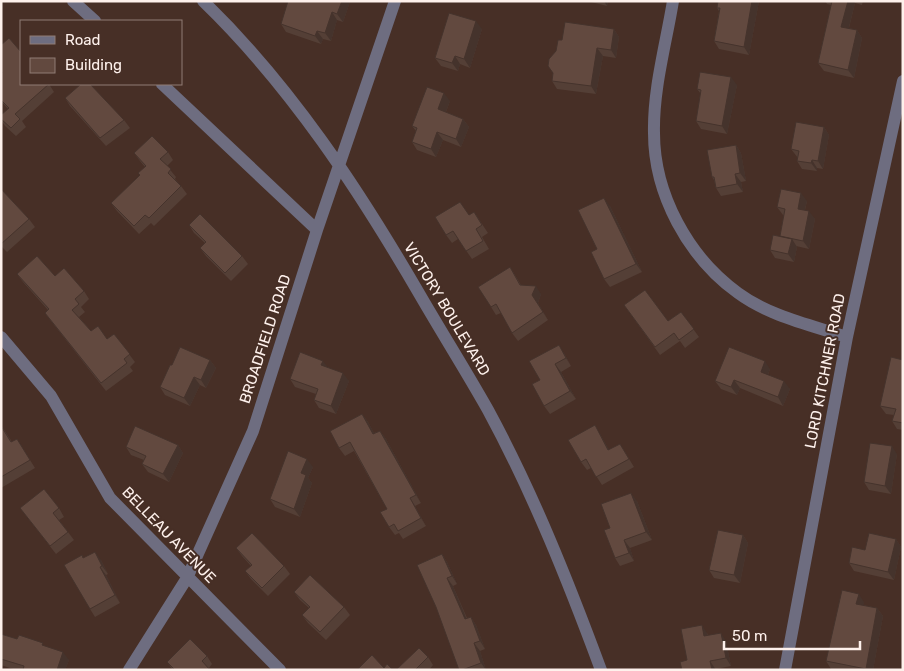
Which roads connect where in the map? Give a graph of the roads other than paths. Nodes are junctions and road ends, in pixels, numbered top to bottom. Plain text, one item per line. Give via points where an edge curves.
1 (73, 1) edge
2 (203, 1) edge
3 (395, 1) edge
4 (673, 1) edge
5 (94, 20) edge
6 (903, 81) edge
7 (163, 85) edge
8 (339, 166) junction
9 (317, 230) junction
10 (1, 336) edge
11 (847, 337) junction
12 (187, 578) junction
13 (128, 670) edge
14 (280, 670) edge
15 (601, 670) edge
16 (785, 670) edge

1 - 5 street
2 - 8 street, VICTORY BOULEVARD via 273,78
3 - 8 street, BROADFIELD ROAD
4 - 11 street via 654,131 655,156 664,191 678,224 705,262 738,294 774,312
6 - 11 street, LORD KITCHNER ROAD
7 - 9 street
8 - 9 street, BROADFIELD ROAD
8 - 15 street, VICTORY BOULEVARD via 397,256 488,411 567,577
9 - 12 street, BROADFIELD ROAD via 253,430
10 - 12 street, BELLEAU AVENUE via 51,396 110,498
11 - 16 street, LORD KITCHNER ROAD
12 - 13 street, BROADFIELD ROAD
12 - 14 street, BELLEAU AVENUE

